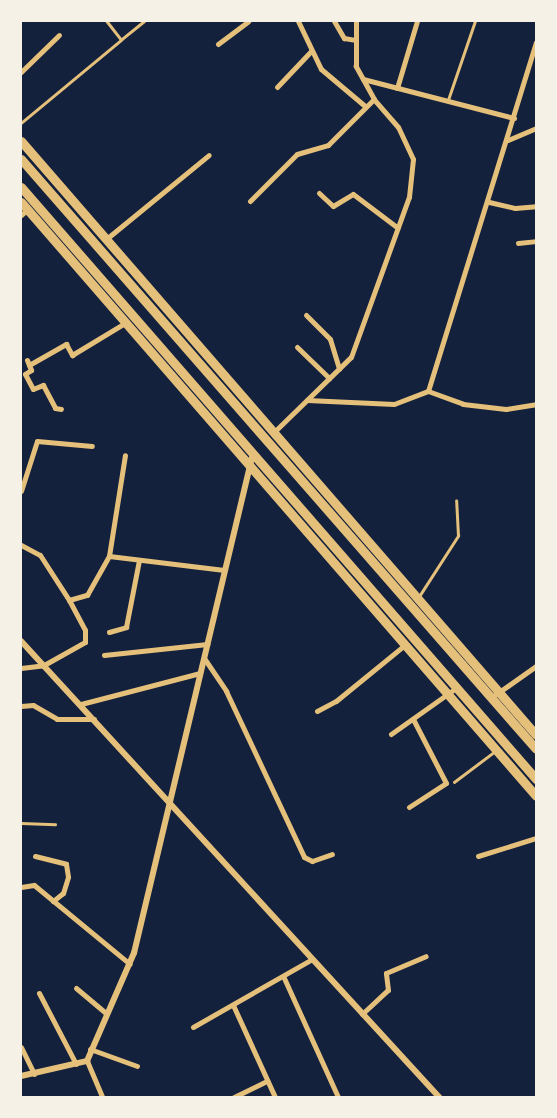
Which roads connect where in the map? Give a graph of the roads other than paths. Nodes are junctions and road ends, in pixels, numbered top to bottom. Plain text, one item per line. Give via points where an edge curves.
1 (106, 21) edge
2 (144, 21) edge
3 (248, 21) edge
4 (298, 21) edge
5 (334, 21) edge
6 (356, 21) edge
7 (417, 21) edge
8 (475, 21) edge
9 (59, 35) dead end
10 (121, 40) junction
11 (355, 40) junction
12 (536, 42) edge
13 (218, 44) dead end
14 (311, 51) junction
15 (534, 57) edge
16 (21, 72) edge
17 (363, 79) junction
18 (277, 87) dead end
19 (397, 88) junction
20 (374, 99) junction
21 (448, 101) junction
22 (365, 106) junction
23 (514, 118) junction
24 (21, 123) edge
25 (536, 128) edge
26 (508, 140) junction
27 (21, 141) edge
28 (209, 155) dead end
29 (21, 159) edge
30 (21, 187) edge
31 (319, 193) dead end
32 (250, 201) dead end
33 (489, 202) junction
34 (536, 206) edge
35 (23, 209) edge
36 (398, 228) junction
37 (104, 240) junction
38 (536, 241) edge
39 (518, 243) dead end
40 (306, 315) dead end
41 (125, 323) junction
42 (297, 347) dead end
43 (339, 369) junction
44 (28, 378) junction
45 (329, 378) junction
46 (21, 380) edge
47 (428, 391) junction
48 (306, 400) junction
49 (536, 404) edge
50 (61, 409) dead end
51 (270, 436) junction
52 (92, 446) dead end
53 (253, 453) junction
54 (125, 455) dead end
55 (250, 464) junction
56 (21, 491) edge
57 (456, 501) dead end
58 (21, 545) edge
59 (109, 556) junction
60 (139, 560) junction
61 (224, 570) junction
62 (417, 599) junction
63 (69, 600) junction
64 (109, 632) dead end
65 (21, 641) edge
66 (207, 644) junction
67 (406, 644) junction
68 (104, 654) dead end
69 (204, 658) junction
70 (44, 665) junction
71 (536, 666) edge
72 (21, 668) edge
73 (200, 673) junction
74 (456, 688) junction
75 (448, 694) junction
76 (496, 694) junction
77 (81, 704) junction
78 (21, 706) edge
79 (317, 711) dead end
80 (94, 719) junction
81 (412, 719) junction
82 (391, 734) dead end
83 (536, 735) edge
84 (536, 749) edge
85 (497, 750) junction
86 (536, 780) edge
87 (454, 782) dead end
88 (536, 796) edge
89 (171, 800) junction
90 (409, 807) dead end
91 (21, 823) edge
92 (55, 824) dead end
93 (536, 838) edge
94 (332, 854) dead end
95 (35, 856) dead end
96 (478, 856) dead end
97 (21, 887) edge
98 (53, 901) junction
99 (426, 956) dead end
100 (312, 959) junction
101 (130, 964) junction
102 (284, 978) junction
103 (76, 988) dead end
104 (39, 993) dead end
105 (233, 1005) junction
106 (107, 1014) junction
107 (362, 1014) junction
108 (193, 1027) dead end
109 (21, 1047) edge
110 (90, 1049) junction
111 (86, 1061) junction
112 (76, 1064) junction
113 (137, 1066) dead end
114 (34, 1074) junction
115 (21, 1076) edge
116 (268, 1081) junction
117 (102, 1097) edge
118 (234, 1097) edge
119 (275, 1097) edge
120 (338, 1097) edge
121 (439, 1097) edge

1 - 10 lane
2 - 10 lane
3 - 13 street
4 - 14 street
5 - 11 street via 344,38
6 - 11 street
7 - 19 street
8 - 21 lane
9 - 16 street
10 - 24 lane
11 - 17 street via 356,66
12 - 15 street
14 - 18 street
14 - 22 street via 321,69
15 - 23 street
17 - 19 street
17 - 20 street
19 - 21 street
20 - 22 street
20 - 36 street via 398,127 413,159 409,197
21 - 23 street
22 - 32 street via 328,145 297,154
23 - 26 street
25 - 26 street
26 - 33 street
27 - 37 highway
28 - 37 street
29 - 51 highway
30 - 53 highway
31 - 36 street via 333,206 353,194
33 - 34 street via 515,208
33 - 47 street
35 - 41 highway
36 - 43 street via 351,357
37 - 51 highway
38 - 39 street
40 - 43 street via 330,339
41 - 44 street via 72,355 66,344 28,362
41 - 55 highway
42 - 45 street
43 - 45 street
44 - 46 street
44 - 50 street via 33,389 43,385 55,408
45 - 48 street
47 - 48 street via 394,404
47 - 49 street via 463,404 506,409
48 - 51 street
51 - 62 highway
51 - 76 highway
52 - 56 street via 37,441
53 - 55 street
53 - 74 highway
54 - 59 street
55 - 61 street
55 - 67 highway
57 - 62 lane via 458,536
58 - 63 street via 40,555
59 - 60 street
59 - 63 street via 87,595
60 - 61 street
60 - 64 street via 126,627
61 - 66 street
62 - 76 highway
63 - 70 street via 85,630 85,642
65 - 70 street
66 - 68 street
66 - 69 street
67 - 75 highway
67 - 79 street
69 - 73 street
69 - 94 street via 226,691 304,857 312,861
70 - 72 street
70 - 77 street
71 - 76 street
73 - 77 street
73 - 89 street
74 - 75 street
74 - 86 highway
75 - 81 street
75 - 85 highway
76 - 83 highway
76 - 84 highway
77 - 80 street
78 - 80 street via 33,704 57,718
80 - 89 street
81 - 82 street
81 - 90 street via 446,783
85 - 87 lane
85 - 88 highway
89 - 100 street
89 - 101 street
91 - 92 lane
93 - 96 street
95 - 98 street via 66,864 68,877 63,893
97 - 98 street via 34,885
98 - 101 street
99 - 107 street via 386,973 388,990
100 - 102 street
100 - 107 street
101 - 106 street
102 - 105 street
102 - 120 street
103 - 106 street
104 - 112 street
105 - 108 street
105 - 116 street
106 - 110 street
107 - 121 street
109 - 114 street
110 - 111 street
110 - 113 street
111 - 112 street
111 - 117 street
112 - 114 street
114 - 115 street
116 - 118 street
116 - 119 street

